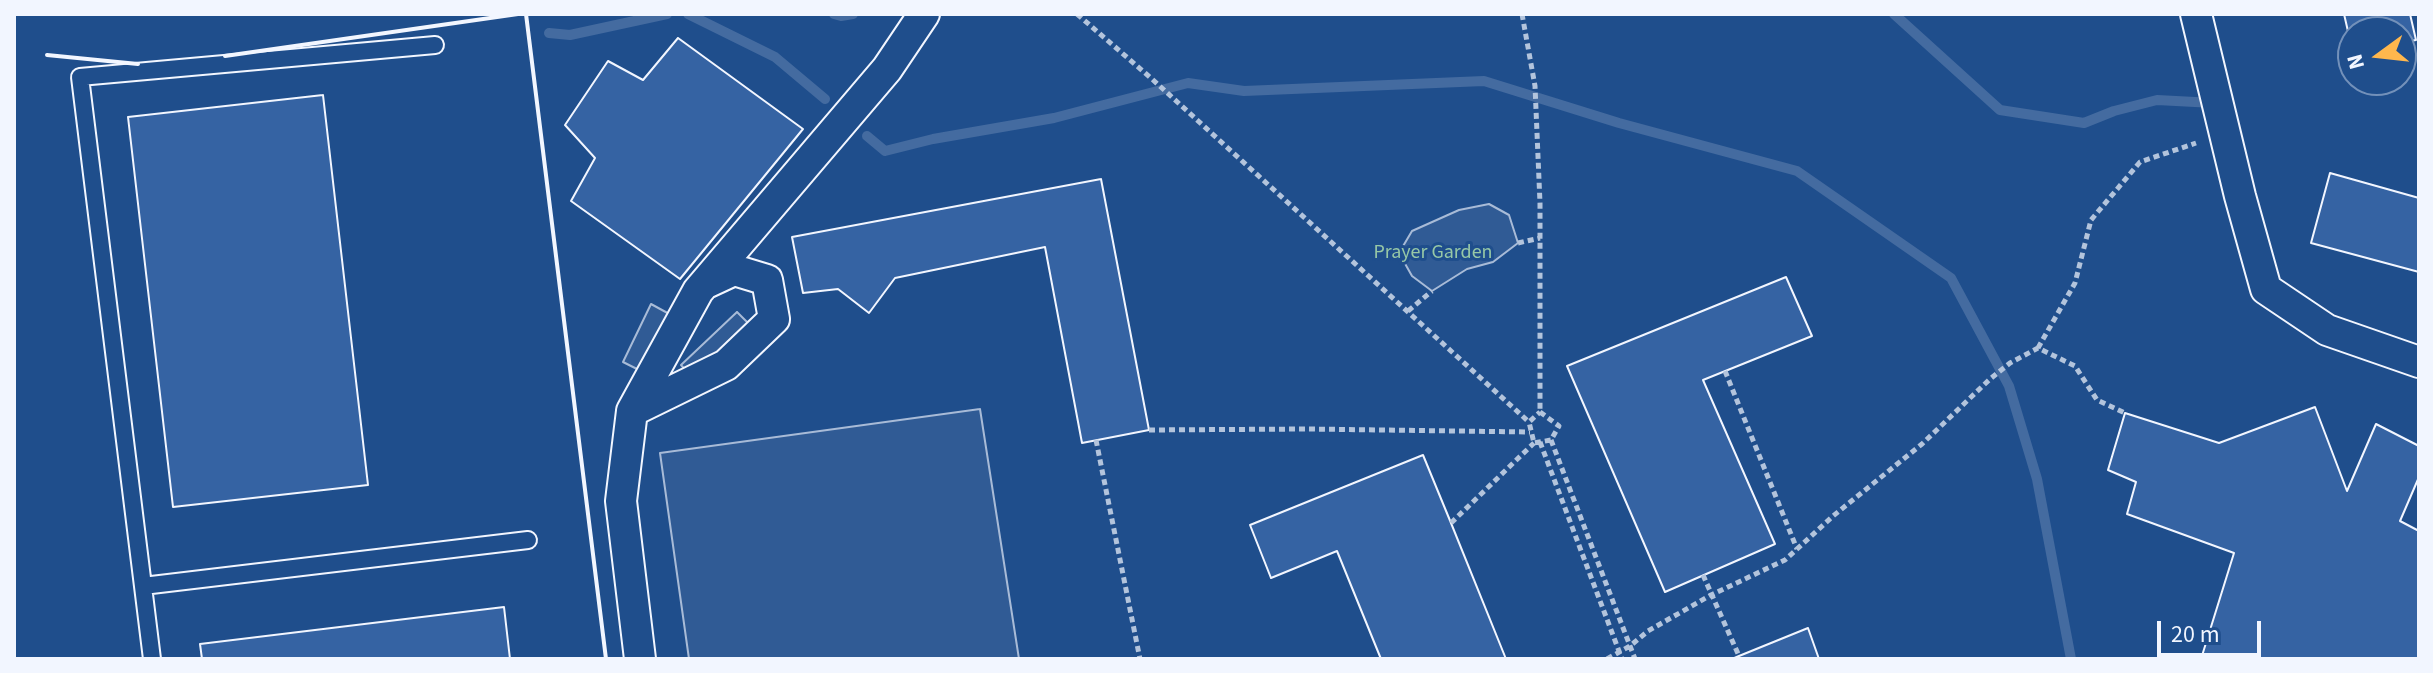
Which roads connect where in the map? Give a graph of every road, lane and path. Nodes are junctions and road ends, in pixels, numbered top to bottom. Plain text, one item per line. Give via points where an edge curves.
1 (924, 14) edge
2 (1077, 14) edge
3 (1522, 14) edge
4 (2196, 14) edge
5 (435, 45) dead end
6 (2225, 135) junction
7 (1540, 238) junction
8 (1518, 243) dead end
9 (704, 284) junction
10 (1432, 291) dead end
11 (1408, 311) junction
12 (2038, 348) junction
13 (2419, 362) edge
14 (1725, 371) dead end
15 (632, 411) junction
16 (1540, 412) junction
17 (2125, 413) dead end
18 (1529, 422) junction
19 (1149, 430) dead end
20 (1530, 432) junction
21 (1096, 440) dead end
22 (1551, 440) junction
23 (1537, 443) junction
24 (1451, 523) dead end
25 (528, 540) dead end
26 (1797, 549) junction
27 (1703, 575) dead end
28 (143, 586) junction
29 (1711, 595) junction
30 (1630, 646) junction
31 (1619, 651) junction
32 (1739, 656) dead end
33 (152, 659) edge
34 (640, 659) edge
35 (1140, 659) edge
36 (1607, 659) edge
37 (1622, 659) edge
38 (1635, 659) edge

1 - 9 street via 887,69
2 - 11 path
3 - 7 path via 1535,86
4 - 6 street
5 - 28 lane via 80,77
6 - 12 path via 2140,162 2091,220 2075,283
6 - 13 street via 2266,289 2327,330
7 - 8 path
7 - 16 path
9 - 15 street
9 - 15 street via 734,270 767,280 774,319 726,365
10 - 11 path
11 - 18 path
12 - 17 path via 2075,366 2097,400
12 - 26 path via 1990,379
14 - 26 path
15 - 34 street via 621,501
16 - 18 path
16 - 22 path via 1559,426
18 - 20 path
19 - 20 path
20 - 23 path
21 - 35 path
22 - 23 path
22 - 30 path
23 - 24 path
23 - 31 path
25 - 28 lane
26 - 29 path via 1785,560
27 - 29 path
28 - 33 lane
29 - 30 path
29 - 32 path
30 - 31 path
30 - 38 path
31 - 36 path
31 - 37 path

